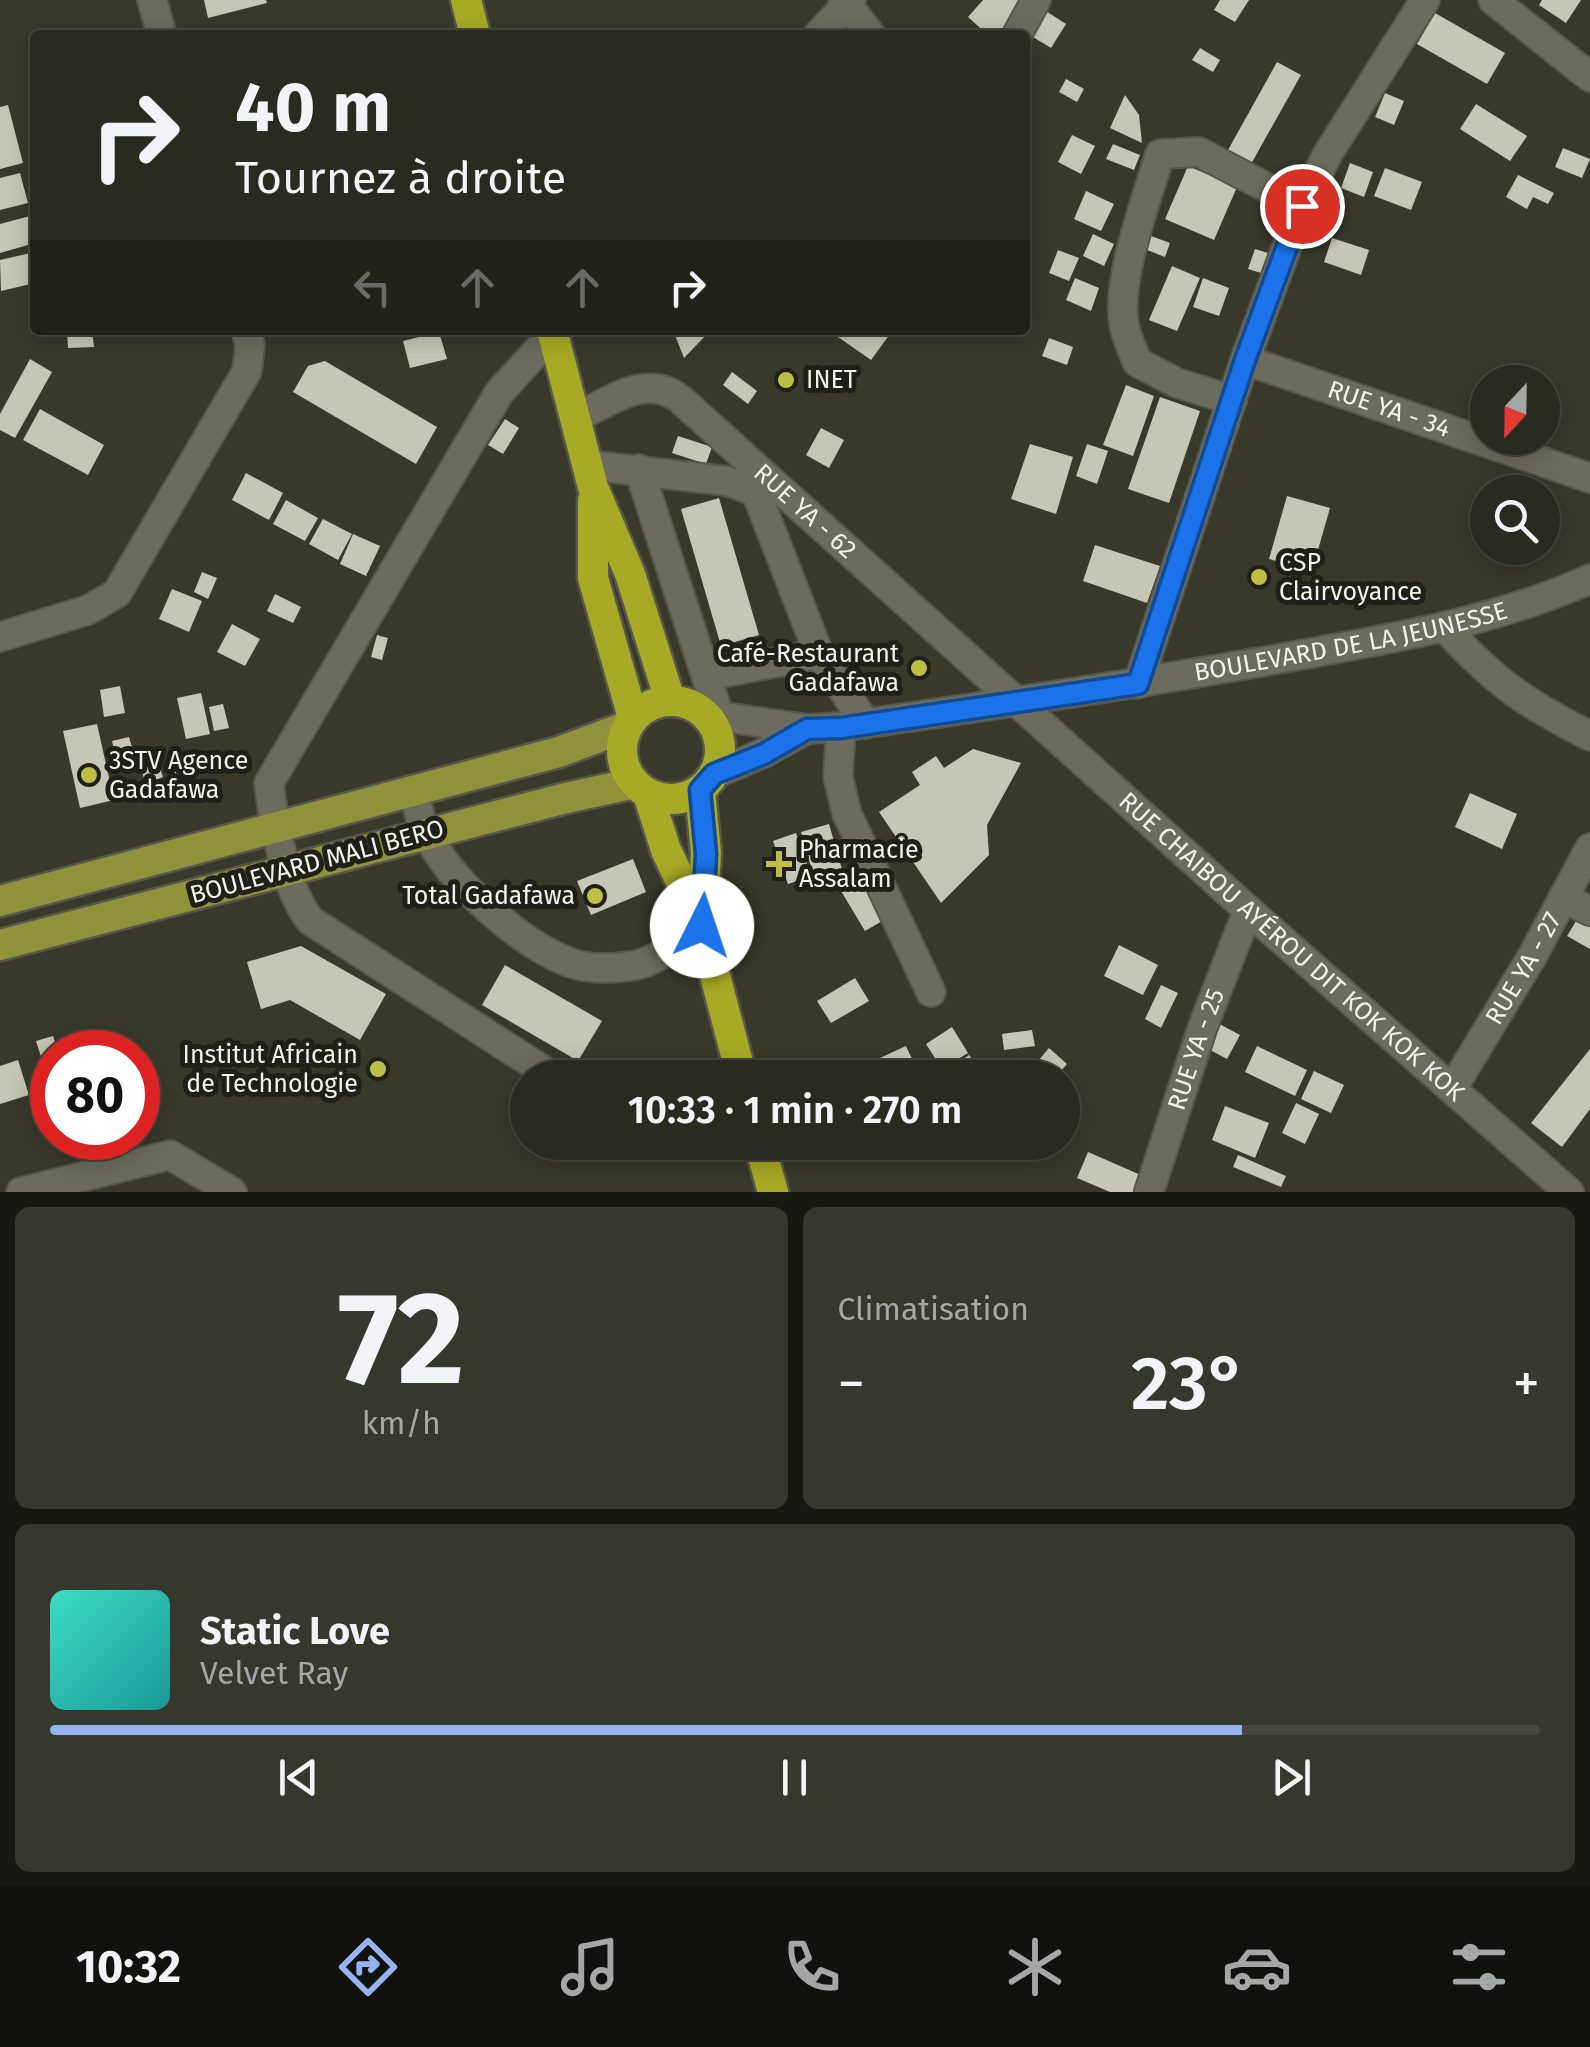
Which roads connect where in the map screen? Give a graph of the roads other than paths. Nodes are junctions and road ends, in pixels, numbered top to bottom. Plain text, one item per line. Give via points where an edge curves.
1 (152, 0) edge
2 (466, 0) edge
3 (1036, 0) edge
4 (1425, 0) edge
5 (1493, 0) edge
6 (847, 2) edge
7 (161, 30) edge
8 (474, 30) edge
9 (822, 30) edge
10 (867, 30) edge
11 (1021, 30) edge
12 (1590, 77) edge
13 (1302, 206) junction
14 (247, 335) edge
15 (554, 337) edge
16 (1245, 360) junction
17 (1232, 400) junction
18 (575, 418) junction
19 (639, 470) junction
20 (590, 476) junction
21 (1590, 478) edge
22 (1590, 580) edge
23 (1446, 629) junction
24 (0, 637) edge
25 (819, 654) junction
26 (706, 676) junction
27 (1138, 684) junction
28 (670, 700) junction
29 (1017, 702) junction
30 (712, 715) junction
31 (630, 722) junction
32 (854, 726) junction
33 (807, 729) junction
34 (1590, 736) edge
35 (707, 782) junction
36 (642, 788) junction
37 (413, 790) junction
38 (274, 828) junction
39 (426, 834) junction
40 (1590, 848) edge
41 (288, 870) junction
42 (1563, 897) junction
43 (0, 901) edge
44 (1248, 910) junction
45 (1590, 911) edge
46 (702, 926) junction
47 (0, 945) edge
48 (931, 992) dead end
49 (526, 1060) edge
50 (737, 1060) edge
51 (1452, 1089) junction
52 (765, 1160) edge
53 (59, 1187) edge
54 (21, 1192) edge
55 (232, 1192) edge
56 (773, 1192) edge
57 (1149, 1192) edge
58 (1569, 1192) edge

1 - 7 street
2 - 8 highway
3 - 11 street
4 - 13 street
5 - 12 street
6 - 9 street
6 - 10 street
13 - 16 street
13 - 17 street via 1199,152 1160,154 1135,238 1123,322 1137,362 1178,384
14 - 24 street via 247,371 118,594
15 - 18 highway
15 - 38 street via 499,393 269,783
16 - 17 street
16 - 21 street, RUE YA - 34
17 - 27 street
18 - 20 highway
18 - 29 street, RUE YA - 62 via 641,388 668,389
19 - 20 street
19 - 25 street via 726,481 756,492
19 - 26 street
20 - 28 highway
20 - 31 highway via 592,578
22 - 23 street, BOULEVARD DE LA JEUNESSE
23 - 27 street, BOULEVARD DE LA JEUNESSE
23 - 34 street via 1511,692
25 - 26 street
25 - 32 street
26 - 30 street
27 - 29 street, BOULEVARD DE LA JEUNESSE
28 - 30 highway
28 - 31 highway
29 - 32 street, BOULEVARD DE LA JEUNESSE
29 - 44 street, RUE CHAIBOU AYÉROU DIT KOK KOK KOK
30 - 33 street, BOULEVARD DE LA JEUNESSE
30 - 35 highway via 720,758
31 - 36 highway via 622,760
31 - 37 main road, BOULEVARD MALI BERO via 559,752
32 - 33 street, BOULEVARD DE LA JEUNESSE
32 - 48 street via 838,777 848,814
33 - 35 street
35 - 36 highway via 674,799
35 - 46 highway
36 - 39 main road, BOULEVARD MALI BERO
36 - 46 highway
37 - 38 main road, BOULEVARD MALI BERO
37 - 39 street
38 - 41 street
38 - 43 main road, BOULEVARD MALI BERO
39 - 41 main road, BOULEVARD MALI BERO
39 - 46 street via 498,917 570,963 601,969 641,965
40 - 42 street, RUE YA - 27
41 - 47 main road, BOULEVARD MALI BERO
41 - 49 street via 311,922
42 - 45 street
42 - 51 street, RUE YA - 27
44 - 51 street, RUE CHAIBOU AYÉROU DIT KOK KOK KOK
44 - 57 street, RUE YA - 25
46 - 50 highway
51 - 58 street, RUE CHAIBOU AYÉROU DIT KOK KOK KOK
52 - 56 highway
53 - 54 street
53 - 55 street via 170,1155

